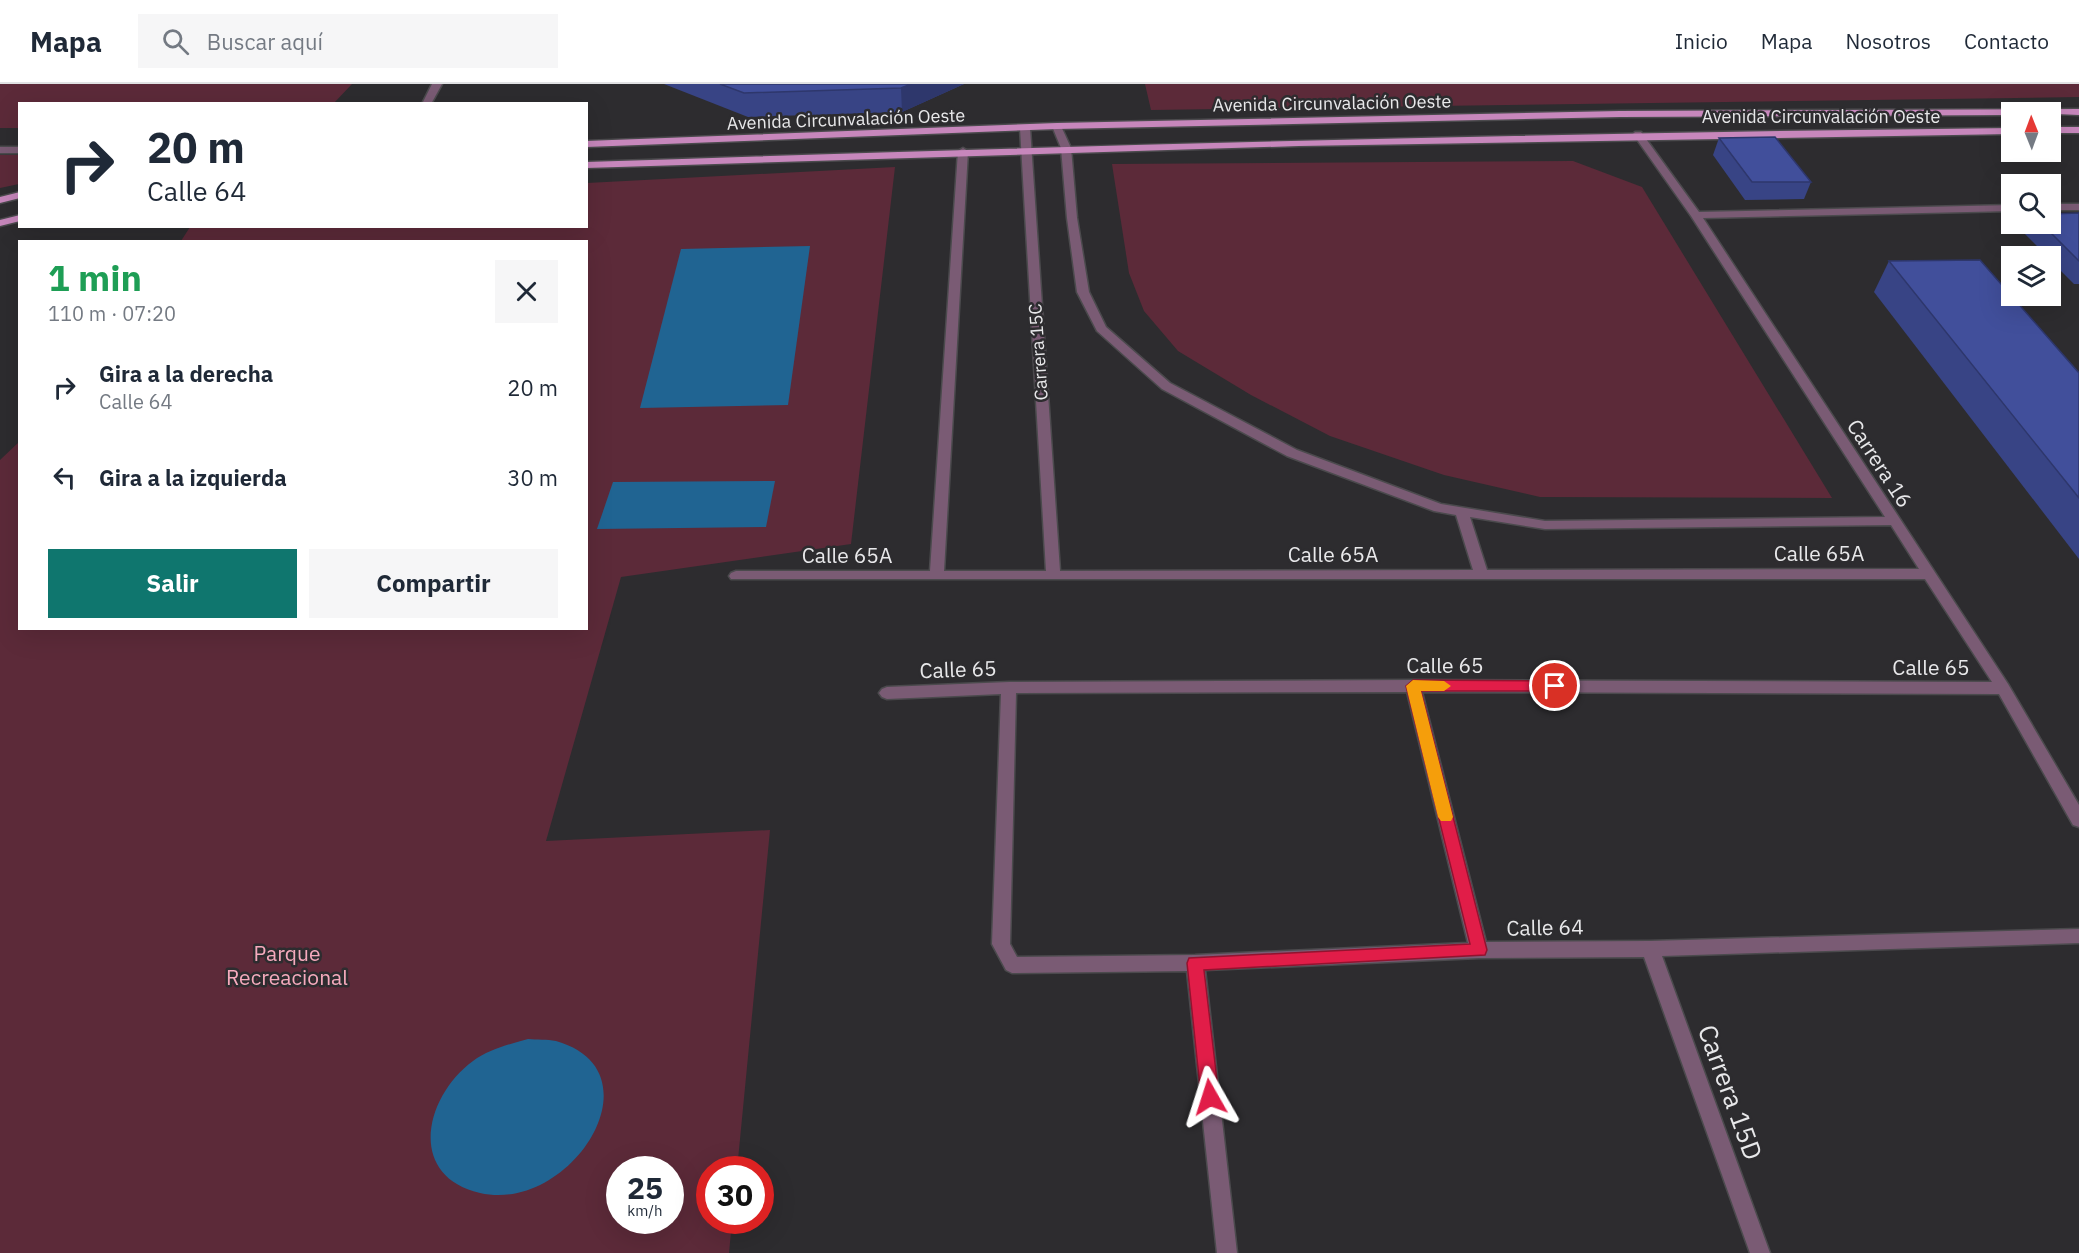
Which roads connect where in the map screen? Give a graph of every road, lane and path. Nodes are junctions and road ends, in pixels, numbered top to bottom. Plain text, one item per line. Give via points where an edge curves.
1 (437, 84) edge
2 (427, 102) edge
3 (2079, 112) edge
4 (1058, 126) junction
5 (1025, 128) junction
6 (2061, 130) edge
7 (2079, 130) edge
8 (2001, 131) edge
9 (1638, 134) junction
10 (588, 144) edge
11 (1066, 148) junction
12 (1025, 149) junction
13 (0, 150) edge
14 (18, 150) edge
15 (963, 152) junction
16 (588, 165) edge
17 (18, 196) edge
18 (0, 200) edge
19 (2061, 207) edge
20 (2079, 207) edge
21 (2001, 208) edge
22 (1696, 215) junction
23 (18, 218) edge
24 (0, 223) edge
25 (1462, 512) junction
26 (1895, 520) junction
27 (1929, 574) junction
28 (1482, 575) junction
29 (736, 576) dead end
30 (937, 576) junction
31 (1053, 576) junction
32 (1413, 686) junction
33 (1009, 688) junction
34 (2003, 688) junction
35 (886, 693) dead end
36 (2079, 820) edge
37 (2079, 936) edge
38 (1650, 949) junction
39 (1479, 950) junction
40 (1195, 963) junction
41 (1227, 1253) edge
42 (1760, 1253) edge

1 - 2 street
3 - 4 main road, Avenida Circunvalación Oeste via 1620,114
4 - 5 main road, Avenida Circunvalación Oeste
4 - 11 street, Calle 65A
5 - 10 main road, Avenida Circunvalación Oeste
5 - 12 street, Carrera 15C
6 - 7 main road
8 - 9 main road, Avenida Circunvalación Oeste
9 - 11 main road, Avenida Circunvalación Oeste
9 - 22 street, Carrera 16
11 - 12 main road, Avenida Circunvalación Oeste
11 - 25 street, Calle 65A via 1083,292 1101,329 1166,386 1292,453 1439,508
12 - 15 main road, Avenida Circunvalación Oeste
12 - 31 street, Carrera 15C
13 - 14 street
15 - 16 main road, Avenida Circunvalación Oeste
15 - 30 street
17 - 18 main road
19 - 20 street
21 - 22 street
22 - 26 street, Carrera 16
23 - 24 main road
25 - 26 street, Calle 65A via 1545,525
25 - 28 street
26 - 27 street, Carrera 16
27 - 28 street, Calle 65A
27 - 34 street, Carrera 16
28 - 31 street, Calle 65A
29 - 30 street, Calle 65A
30 - 31 street, Calle 65A
32 - 33 street, Calle 65
32 - 34 street, Calle 65
32 - 39 street
33 - 35 street, Calle 65
33 - 40 street, Calle 64 via 1002,944 1012,965
34 - 36 street, Carrera 16
37 - 38 street, Calle 64
38 - 39 street, Calle 64
38 - 42 street, Carrera 15D
39 - 40 street, Calle 64
40 - 41 street

